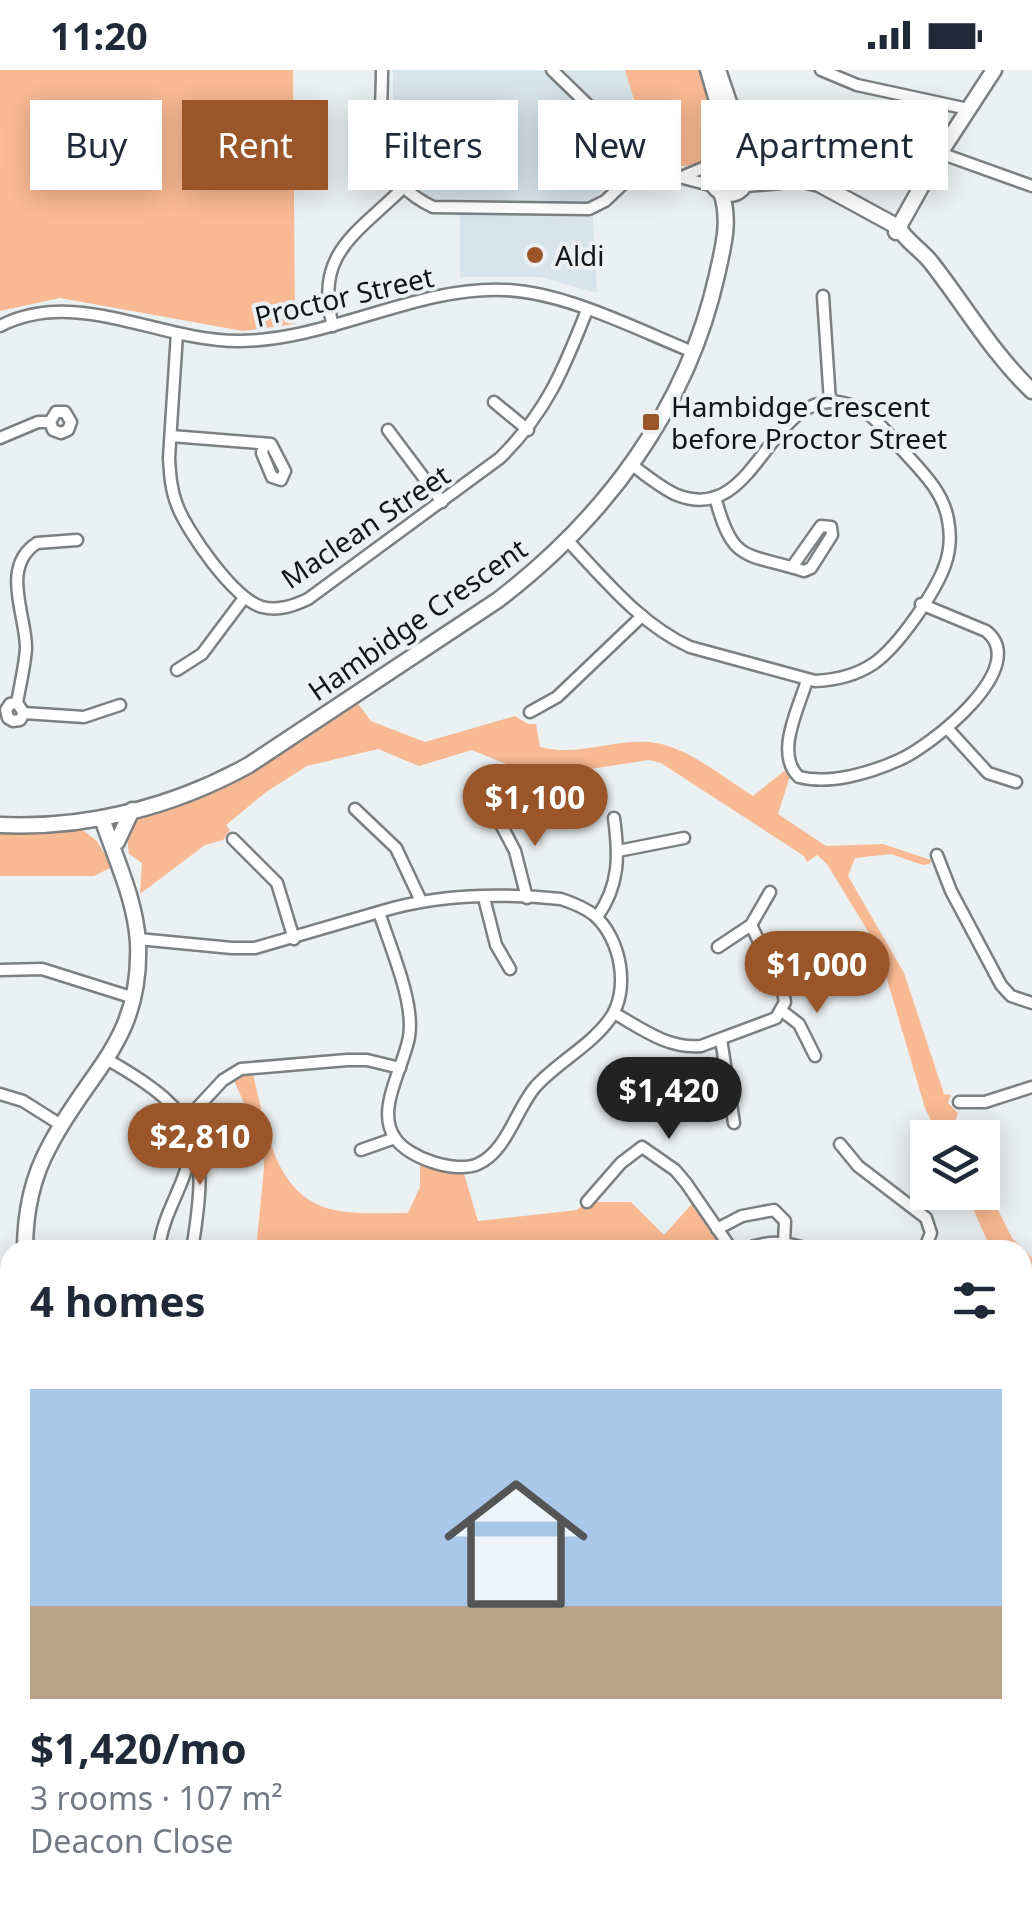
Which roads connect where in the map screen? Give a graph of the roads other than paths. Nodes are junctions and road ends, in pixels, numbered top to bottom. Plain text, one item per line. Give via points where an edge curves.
1 (382, 70) edge
2 (552, 70) edge
3 (708, 70) edge
4 (718, 70) edge
5 (822, 70) edge
6 (994, 70) edge
7 (382, 100) edge
8 (582, 100) edge
9 (716, 100) edge
10 (728, 100) edge
11 (968, 110) junction
12 (948, 141) edge
13 (948, 156) edge
14 (1032, 186) edge
15 (401, 190) edge
16 (409, 190) edge
17 (616, 190) edge
18 (718, 190) edge
19 (742, 190) edge
20 (817, 190) edge
21 (917, 190) edge
22 (727, 220) junction
23 (894, 228) junction
24 (823, 296) dead end
25 (587, 310) junction
26 (0, 326) edge
27 (333, 326) junction
28 (177, 333) junction
29 (693, 352) junction
30 (1032, 391) edge
31 (494, 402) dead end
32 (830, 402) junction
33 (50, 422) dead end
34 (388, 430) dead end
35 (528, 430) junction
36 (170, 436) junction
37 (0, 438) edge
38 (264, 444) dead end
39 (632, 466) junction
40 (715, 497) junction
41 (442, 502) junction
42 (78, 540) dead end
43 (568, 542) junction
44 (792, 567) junction
45 (16, 584) junction
46 (0, 586) edge
47 (244, 598) junction
48 (921, 604) junction
49 (642, 616) junction
50 (177, 670) dead end
51 (806, 680) junction
52 (120, 705) dead end
53 (530, 712) dead end
54 (948, 729) junction
55 (1016, 782) dead end
56 (354, 809) dead end
57 (132, 810) junction
58 (106, 817) junction
59 (498, 817) dead end
60 (614, 818) dead end
61 (78, 822) junction
62 (0, 825) edge
63 (684, 838) dead end
64 (233, 839) dead end
65 (114, 843) junction
66 (618, 852) junction
67 (937, 856) dead end
68 (770, 892) dead end
69 (484, 898) junction
70 (528, 898) junction
71 (420, 900) junction
72 (379, 912) junction
73 (598, 918) junction
74 (751, 926) junction
75 (138, 939) junction
76 (294, 939) junction
77 (718, 947) dead end
78 (0, 970) edge
79 (510, 970) dead end
80 (134, 998) junction
81 (1032, 1003) edge
82 (782, 1011) junction
83 (614, 1014) junction
84 (721, 1039) junction
85 (815, 1056) dead end
86 (108, 1060) junction
87 (400, 1068) junction
88 (1032, 1087) edge
89 (0, 1094) edge
90 (959, 1102) dead end
91 (734, 1123) dead end
92 (61, 1125) junction
93 (186, 1125) junction
94 (395, 1138) junction
95 (840, 1144) dead end
96 (361, 1150) dead end
97 (587, 1202) dead end
98 (717, 1228) junction
99 (25, 1240) edge
100 (162, 1240) edge
101 (194, 1240) edge
102 (725, 1240) edge
103 (784, 1240) edge
104 (928, 1240) edge

1 - 7 street
2 - 8 street
3 - 9 street
4 - 10 street
5 - 11 street via 857,85
6 - 11 street
11 - 12 street
13 - 14 street
15 - 27 street via 333,262 326,290
16 - 17 street via 444,210 581,210
18 - 22 street, Hambidge Crescent
19 - 22 street, Hambidge Crescent
20 - 23 street
21 - 23 street
22 - 29 street, Hambidge Crescent
23 - 30 street via 926,256
24 - 32 street
25 - 27 street, Proctor Street via 533,292 483,290
25 - 29 street, Proctor Street
25 - 35 street, Maclean Street via 563,372
26 - 28 street, Proctor Street via 70,311
27 - 28 street, Proctor Street via 262,340
28 - 36 street
29 - 39 street, Hambidge Crescent
31 - 35 street
32 - 40 street via 803,410 742,481
32 - 48 street via 874,418 942,499 949,546
33 - 37 street
34 - 41 street
35 - 41 street, Maclean Street
36 - 38 street
36 - 47 street via 178,508
39 - 40 street via 678,495
39 - 43 street, Hambidge Crescent
40 - 44 street via 736,548
41 - 47 street, Maclean Street via 296,605 276,609
42 - 45 street via 30,548
43 - 49 street
43 - 57 street, Hambidge Crescent via 498,600 248,765 192,793
44 - 44 street via 821,526 831,527 810,568
45 - 46 street
45 - 52 street via 26,646 20,708 84,717
47 - 50 street via 202,654
48 - 51 street via 872,664 840,678
48 - 54 street via 986,631 1001,650 983,690
49 - 51 street via 690,647
49 - 53 street via 557,696
51 - 54 street via 787,752 799,777 876,770
54 - 55 street via 988,773
56 - 71 street via 396,848
57 - 58 street, Hambidge Crescent
57 - 65 street
58 - 61 street, Hambidge Crescent
58 - 65 street
59 - 70 street
60 - 66 street
61 - 62 street, Hambidge Crescent
61 - 65 street
63 - 66 street
64 - 76 street via 276,883
65 - 75 street
66 - 73 street via 615,883
67 - 81 street via 1000,985
68 - 74 street
69 - 70 street
69 - 71 street
69 - 79 street via 496,946
70 - 73 street via 560,899
71 - 72 street
72 - 76 street
72 - 87 street via 410,1011
73 - 83 street via 620,968
74 - 77 street
74 - 82 street via 784,992
75 - 76 street via 232,948
75 - 80 street
78 - 80 street via 42,969
80 - 86 street
82 - 84 street
82 - 85 street via 799,1024
83 - 84 street via 675,1046
83 - 94 street via 535,1087 498,1147 479,1164 455,1167 412,1153
84 - 91 street
86 - 92 street
86 - 93 street via 161,1093
87 - 93 street via 347,1060 240,1069
87 - 94 street via 388,1113
88 - 90 street via 985,1102
89 - 92 street
92 - 99 street via 38,1172
93 - 100 street via 190,1160
93 - 101 street via 202,1184
94 - 96 street
95 - 104 street via 926,1218
97 - 98 street via 642,1147 675,1170
98 - 102 street
98 - 103 street via 774,1210 785,1221

